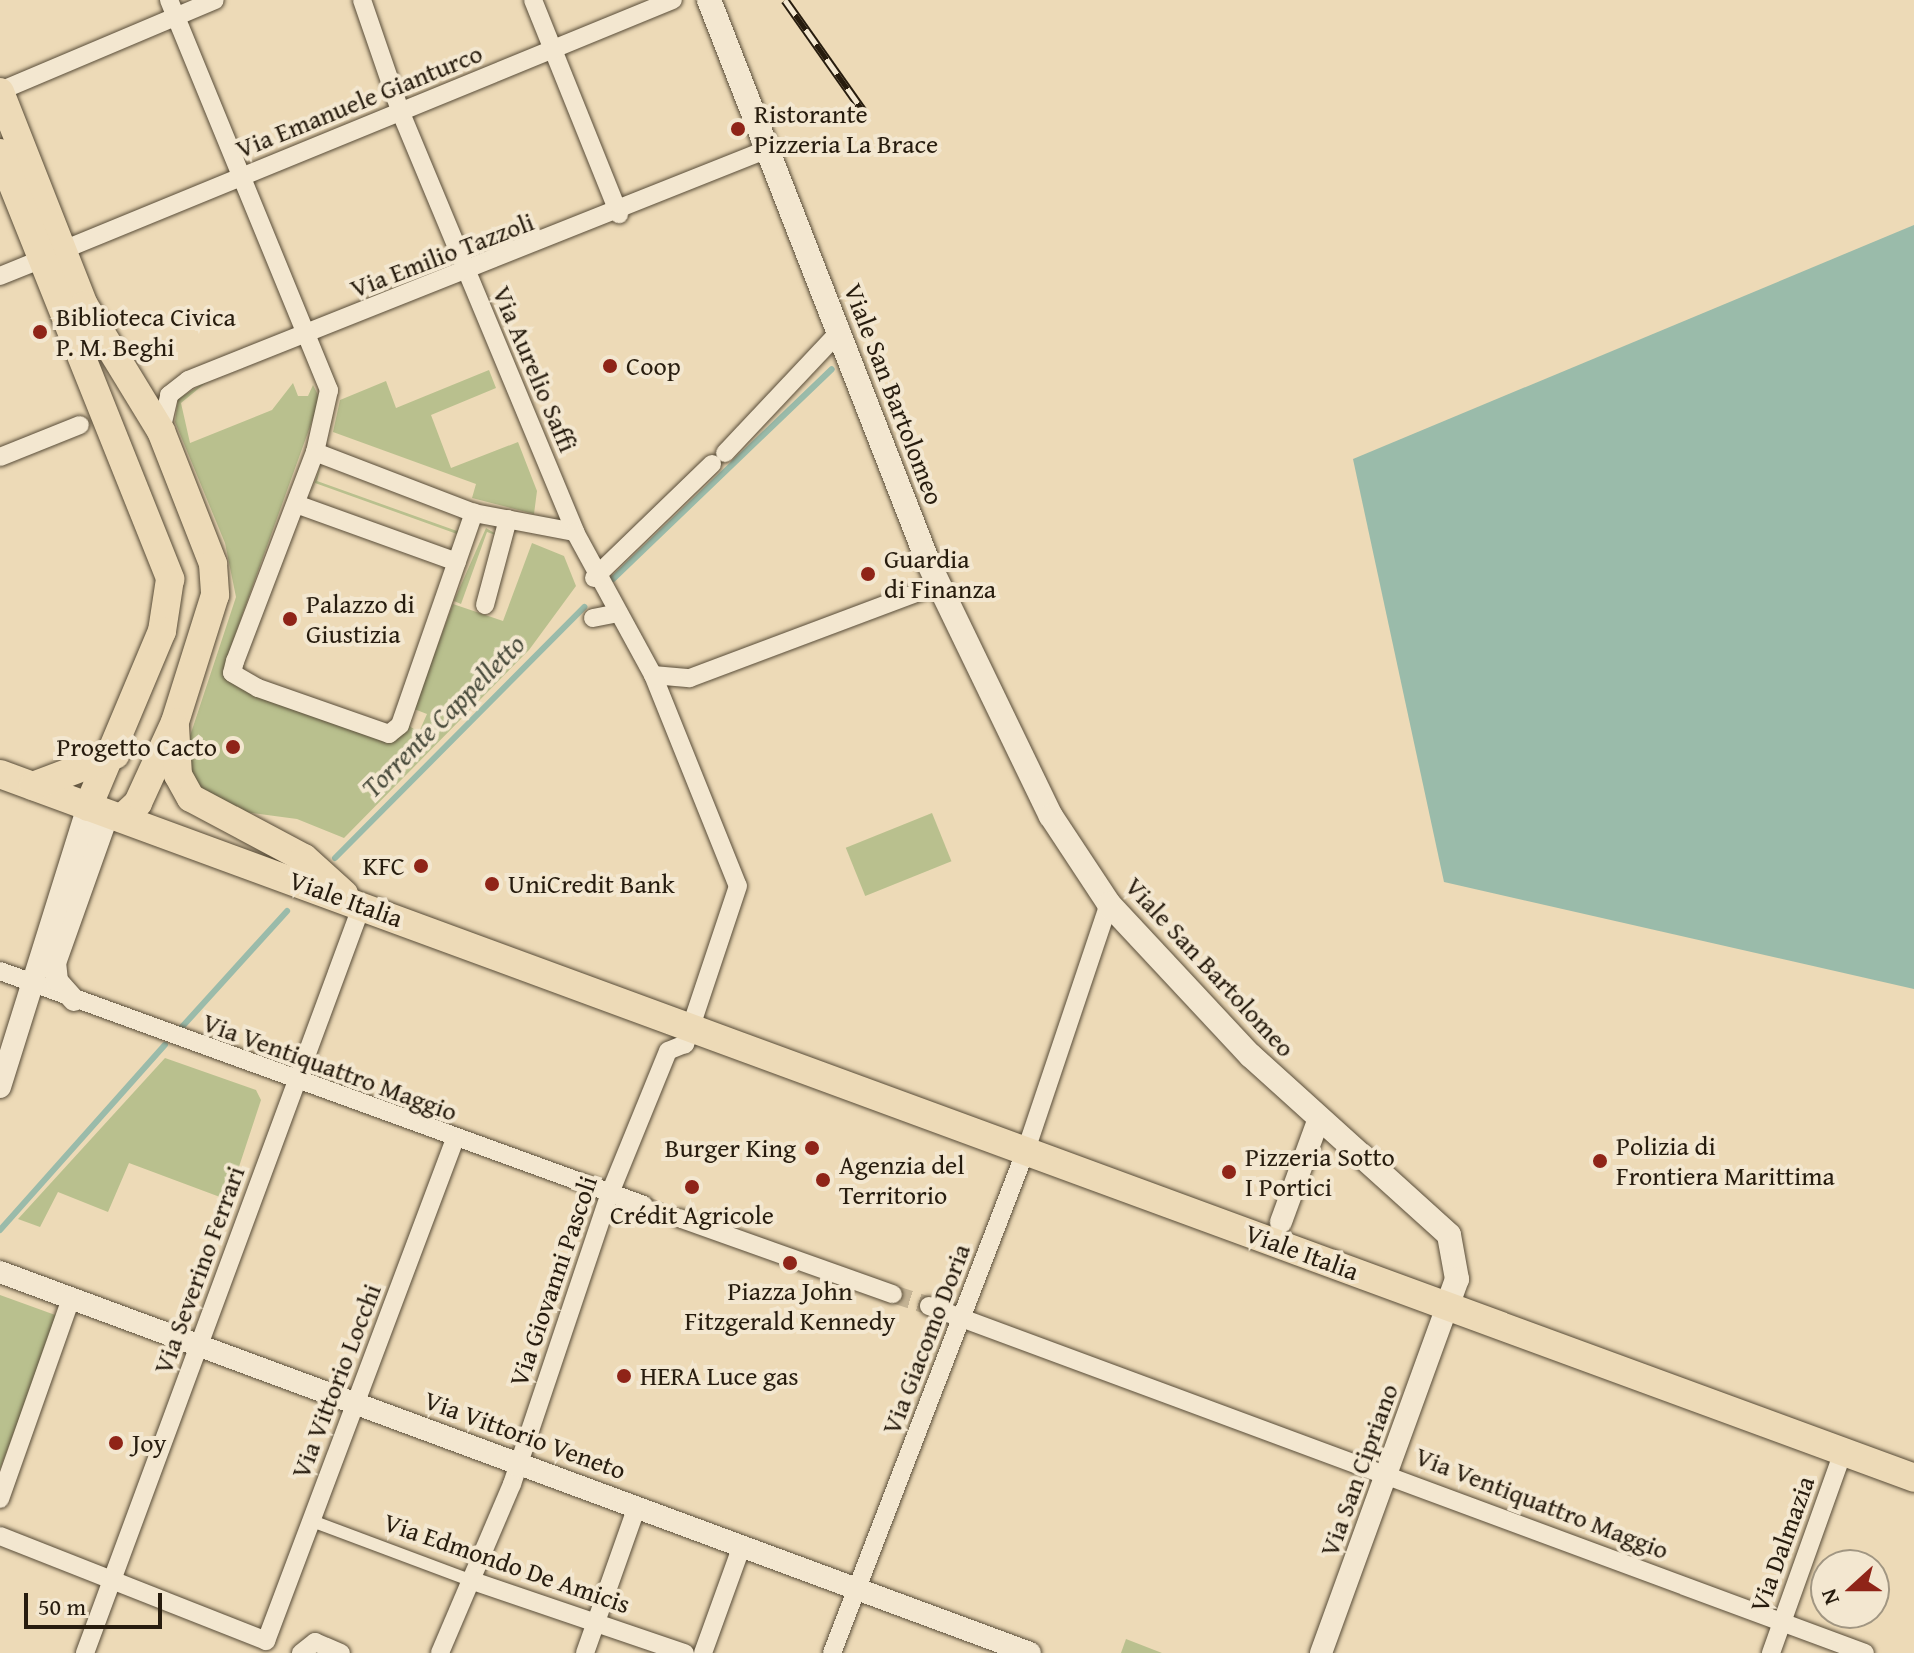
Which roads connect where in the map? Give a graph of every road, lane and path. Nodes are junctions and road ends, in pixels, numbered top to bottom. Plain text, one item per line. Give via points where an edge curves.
1 (215, 0) edge
2 (362, 0) edge
3 (533, 0) edge
4 (673, 0) edge
5 (709, 0) edge
6 (173, 8) edge
7 (552, 49) junction
8 (0, 92) edge
9 (401, 113) junction
10 (768, 149) junction
11 (0, 153) edge
12 (240, 178) junction
13 (619, 214) junction
14 (53, 255) junction
15 (467, 273) junction
16 (0, 276) edge
17 (841, 330) junction
18 (308, 335) junction
19 (80, 425) dead end
20 (161, 431) junction
21 (315, 452) junction
22 (0, 457) edge
23 (296, 504) junction
24 (474, 513) junction
25 (508, 519) junction
26 (575, 532) junction
27 (457, 562) junction
28 (594, 578) junction
29 (938, 585) junction
30 (485, 605) dead end
31 (619, 613) junction
32 (593, 618) dead end
33 (653, 675) junction
34 (175, 722) junction
35 (115, 755) junction
36 (0, 774) edge
37 (33, 786) junction
38 (106, 813) junction
39 (354, 902) junction
40 (1109, 904) junction
41 (0, 971) edge
42 (31, 983) junction
43 (74, 1000) junction
44 (691, 1025) junction
45 (294, 1083) junction
46 (0, 1087) edge
47 (1319, 1118) junction
48 (455, 1139) junction
49 (1026, 1150) junction
50 (610, 1193) junction
51 (644, 1205) tunnel mouth
52 (679, 1218) tunnel mouth
53 (1281, 1222) dead end
54 (0, 1272) edge
55 (885, 1290) tunnel mouth
56 (71, 1298) junction
57 (929, 1306) tunnel mouth
58 (1447, 1306) junction
59 (962, 1318) junction
60 (201, 1346) junction
61 (355, 1403) junction
62 (1843, 1452) junction
63 (518, 1463) junction
64 (1389, 1474) junction
65 (1914, 1478) edge
66 (0, 1499) edge
67 (637, 1506) junction
68 (312, 1521) junction
69 (0, 1536) edge
70 (742, 1545) junction
71 (113, 1579) junction
72 (470, 1580) junction
73 (857, 1587) junction
74 (1782, 1622) junction
75 (596, 1623) junction
76 (85, 1653) edge
77 (301, 1653) edge
78 (341, 1653) edge
79 (440, 1653) edge
80 (585, 1653) edge
81 (685, 1653) edge
82 (703, 1653) edge
83 (832, 1653) edge
84 (1030, 1653) edge
85 (1321, 1653) edge
86 (1771, 1653) edge
87 (1865, 1653) edge

1 - 6 street
2 - 9 street, Via Aurelio Saffi
3 - 7 street
4 - 7 street, Via Emanuele Gianturco
5 - 10 main road, Viale San Bartolomeo
6 - 8 street
6 - 12 street
7 - 9 street, Via Emanuele Gianturco
7 - 13 street
8 - 14 main road
9 - 12 street, Via Emanuele Gianturco
9 - 15 street, Via Aurelio Saffi
10 - 13 street, Via Emilio Tazzoli
10 - 17 main road, Viale San Bartolomeo
11 - 14 main road
12 - 14 street, Via Emanuele Gianturco
12 - 18 street
13 - 15 street, Via Emilio Tazzoli
14 - 16 street, Via Emanuele Gianturco
14 - 20 main road
14 - 35 main road via 170,579 162,631
15 - 18 street, Via Emilio Tazzoli
15 - 26 street, Via Aurelio Saffi
17 - 28 street
17 - 29 main road, Viale San Bartolomeo
18 - 20 street, Via Emilio Tazzoli via 176,387
18 - 21 street via 329,390
19 - 22 street
20 - 34 main road via 213,564 215,595
21 - 23 street
21 - 24 street
23 - 27 street
23 - 27 street via 232,673 378,733 400,725
24 - 25 street
24 - 27 street
25 - 26 street
25 - 30 street
26 - 28 street, Via Aurelio Saffi
28 - 31 street
29 - 33 street via 690,678
29 - 40 main road, Viale San Bartolomeo via 1051,816
31 - 32 street
31 - 33 street
33 - 44 street via 738,886
34 - 38 main road via 138,803
34 - 39 main road via 178,775 191,798 304,858 334,878
35 - 37 main road
35 - 38 main road
36 - 37 main road, Viale Italia
37 - 38 main road, Viale Italia
38 - 39 main road, Viale Italia
38 - 42 street
38 - 43 street via 55,963 57,981
39 - 44 main road, Viale Italia
39 - 45 street, Via Severino Ferrari
40 - 47 main road, Viale San Bartolomeo
40 - 49 street, Via Giacomo Doria
41 - 42 street, Via Ventiquattro Maggio
42 - 43 street, Via Ventiquattro Maggio
42 - 46 street
43 - 45 street, Via Ventiquattro Maggio
44 - 49 main road, Viale Italia
44 - 50 street, Via Giovanni Pascoli via 685,1044 668,1051
45 - 48 street, Via Ventiquattro Maggio
45 - 60 street, Via Severino Ferrari
47 - 53 street
47 - 58 main road, Viale San Bartolomeo via 1449,1235 1457,1279
48 - 50 street, Via Ventiquattro Maggio
48 - 61 street, Via Vittorio Locchi
49 - 58 main road, Viale Italia
49 - 59 street, Via Giacomo Doria
50 - 51 street, Via Ventiquattro Maggio
50 - 63 street, Via Giovanni Pascoli
52 - 55 street
54 - 56 street, Via Vittorio Veneto
56 - 60 street, Via Vittorio Veneto
56 - 66 street
57 - 59 street, Via Ventiquattro Maggio
58 - 62 main road, Viale Italia
58 - 64 street, Via San Cipriano
59 - 64 street, Via Ventiquattro Maggio
59 - 73 street, Via Giacomo Doria
60 - 61 street, Via Vittorio Veneto
60 - 71 street, Via Severino Ferrari
61 - 63 street, Via Vittorio Veneto
61 - 68 street, Via Vittorio Locchi
62 - 65 main road, Viale Italia
62 - 74 street, Via Dalmazia
63 - 67 street, Via Vittorio Veneto
63 - 72 street, Via Giovanni Pascoli
64 - 74 street, Via Ventiquattro Maggio
64 - 85 street, Via San Cipriano
67 - 70 street, Via Vittorio Veneto
67 - 75 street
68 - 71 street, Via Vittorio Locchi via 266,1641
68 - 72 street, Via Edmondo De Amicis
69 - 71 street
70 - 73 street, Via Vittorio Veneto
70 - 82 street
71 - 76 street, Via Severino Ferrari
72 - 75 street, Via Edmondo De Amicis
72 - 79 street, Via Giovanni Pascoli
73 - 83 street, Via Giacomo Doria
73 - 84 street, Via Vittorio Veneto
74 - 86 street, Via Dalmazia
74 - 87 street, Via Ventiquattro Maggio
75 - 80 street
75 - 81 street, Via Edmondo De Amicis
77 - 78 street via 315,1642

